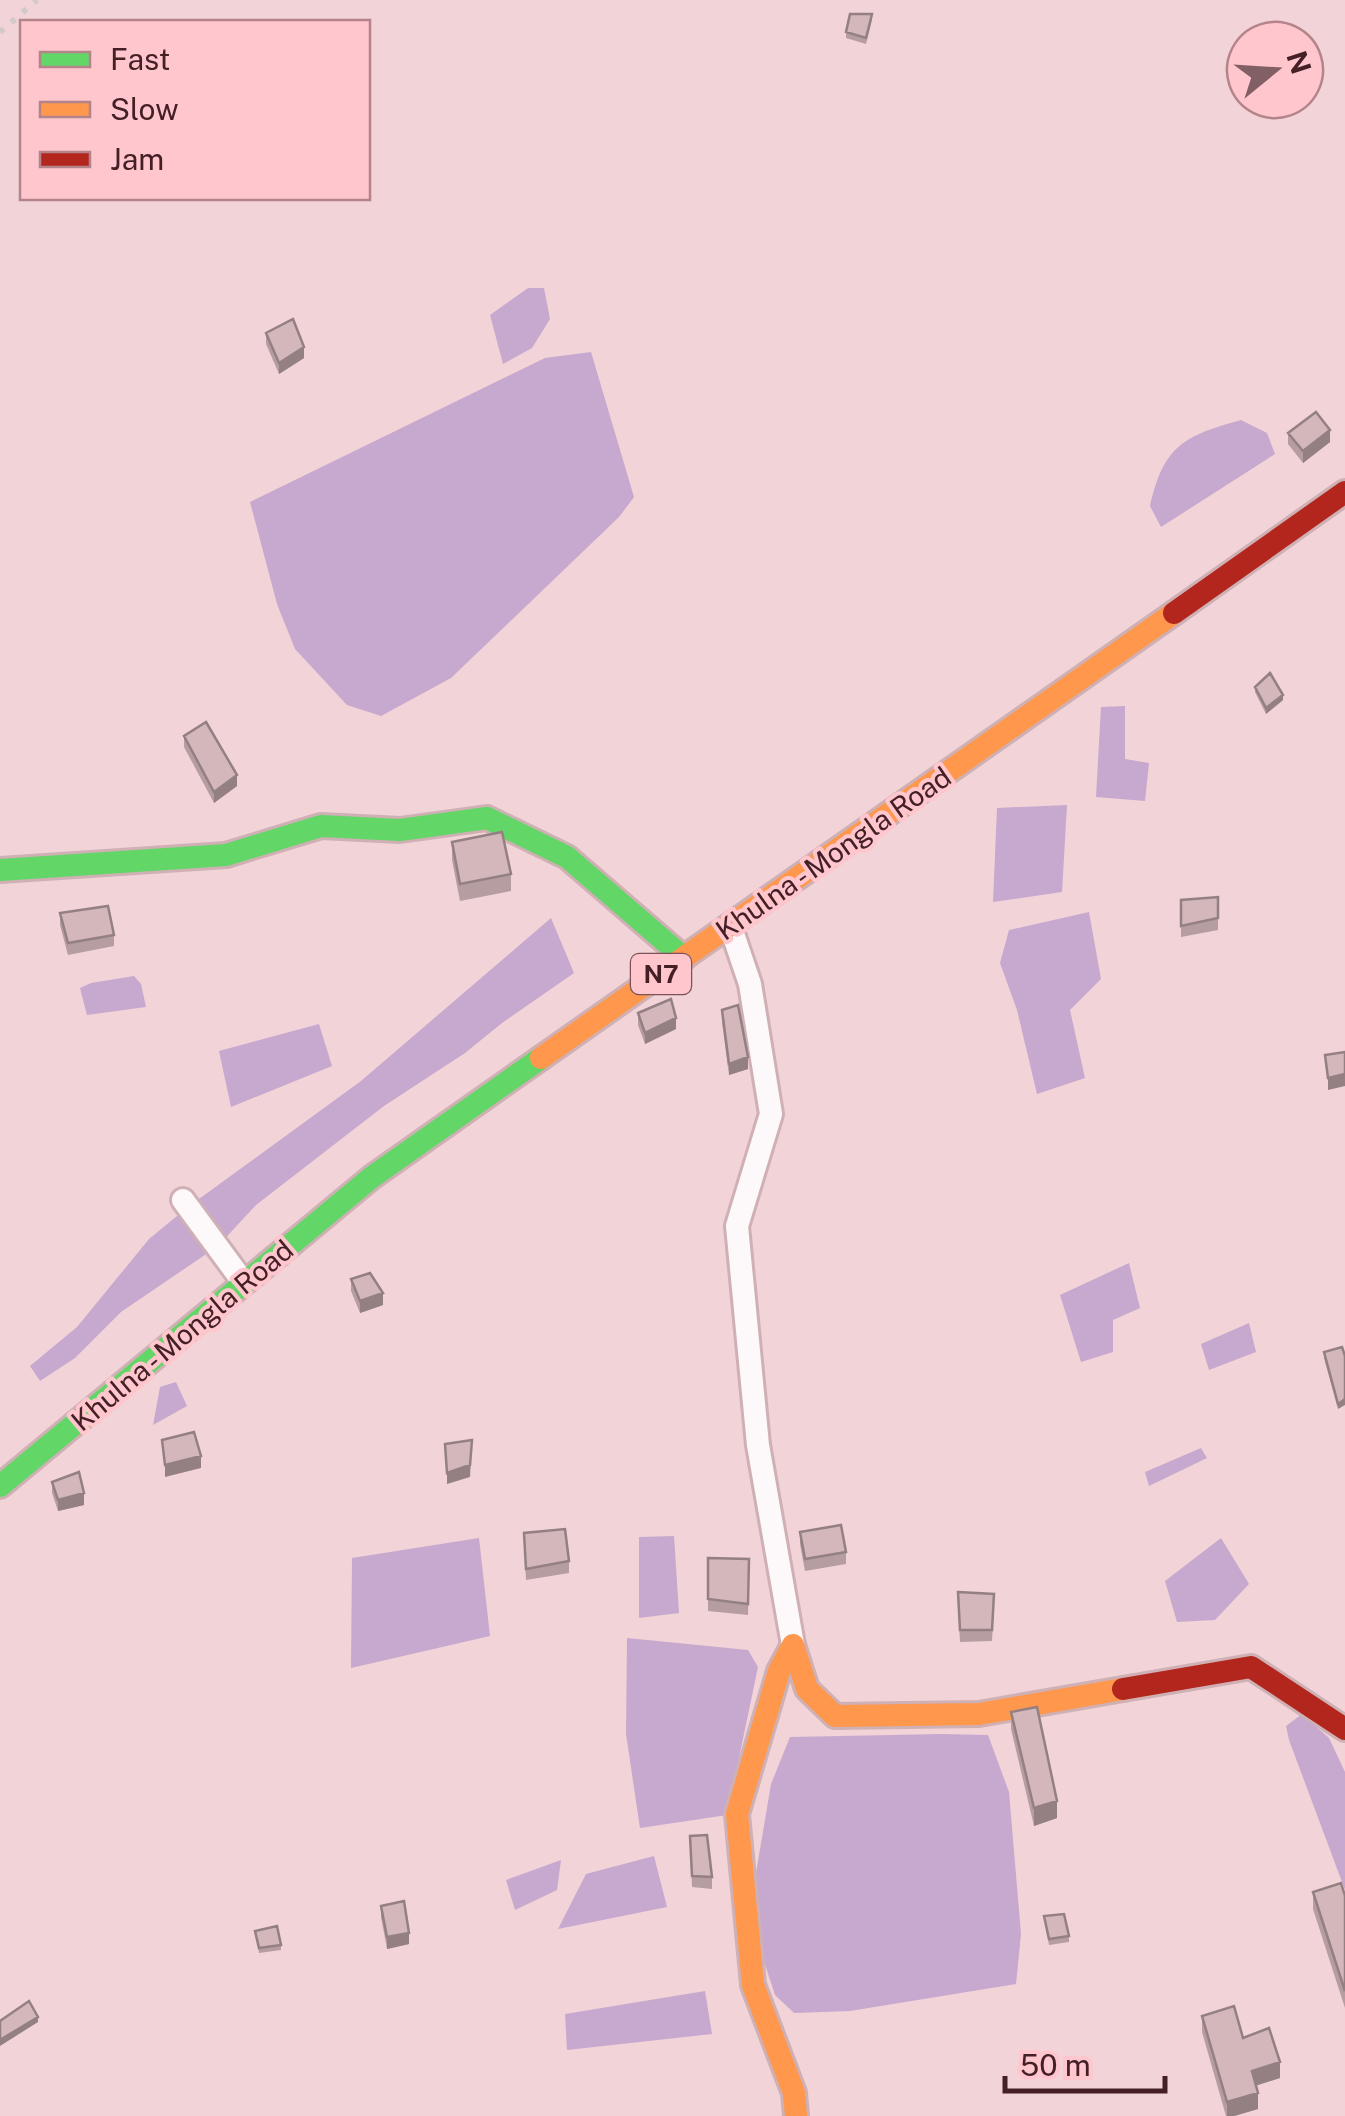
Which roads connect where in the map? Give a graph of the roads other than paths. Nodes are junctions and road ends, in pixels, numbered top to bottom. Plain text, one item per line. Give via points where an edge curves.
1 (1345, 492) edge
2 (0, 870) edge
3 (730, 926) junction
4 (684, 958) junction
5 (183, 1200) dead end
6 (244, 1283) junction
7 (0, 1486) edge
8 (793, 1646) junction
9 (1345, 1729) edge
10 (796, 2116) edge

1 - 3 main road, Khulna - Mongla Road / N7
2 - 4 main road via 226,855 321,826 400,830 487,818 566,857
3 - 4 main road, Khulna - Mongla Road / N7
3 - 8 street via 750,984 771,1114 737,1226 758,1445
4 - 6 main road, Khulna - Mongla Road / N7 via 372,1177
5 - 6 street
6 - 7 main road, Khulna - Mongla Road / N7
8 - 9 main road via 807,1689 835,1716 980,1714 1251,1667
8 - 10 main road via 779,1671 737,1814 753,1985 794,2093

